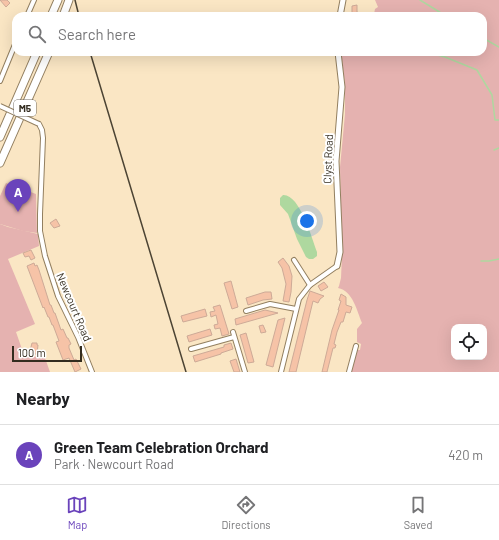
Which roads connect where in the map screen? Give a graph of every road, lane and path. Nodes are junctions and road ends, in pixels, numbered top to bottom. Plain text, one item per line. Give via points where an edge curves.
1 (34, 0) edge
2 (58, 0) edge
3 (69, 0) edge
4 (343, 0) edge
5 (29, 12) edge
6 (53, 12) edge
7 (64, 12) edge
8 (341, 12) edge
9 (12, 52) edge
10 (35, 56) edge
11 (47, 56) edge
12 (338, 56) edge
13 (0, 82) edge
14 (0, 106) edge
15 (0, 137) edge
16 (0, 163) edge
17 (294, 260) dead end
18 (337, 266) joint
19 (310, 285) junction
20 (296, 309) junction
21 (246, 311) dead end
22 (356, 346) dead end
23 (191, 349) dead end
24 (92, 372) edge
25 (245, 372) edge
26 (281, 372) edge
27 (349, 372) edge

1 - 5 street
2 - 6 highway
3 - 7 highway
4 - 8 street
9 - 13 street
10 - 15 highway, M5
11 - 16 highway, M5
12 - 18 street, Clyst Road via 342,87 336,161 340,252
14 - 24 street, Newcourt Road, bridge via 39,124 42,130 40,231 45,256 58,296
17 - 19 street
18 - 19 street
19 - 20 street via 299,299
20 - 21 street via 270,304
20 - 26 street
22 - 27 street
23 - 25 street via 234,335

